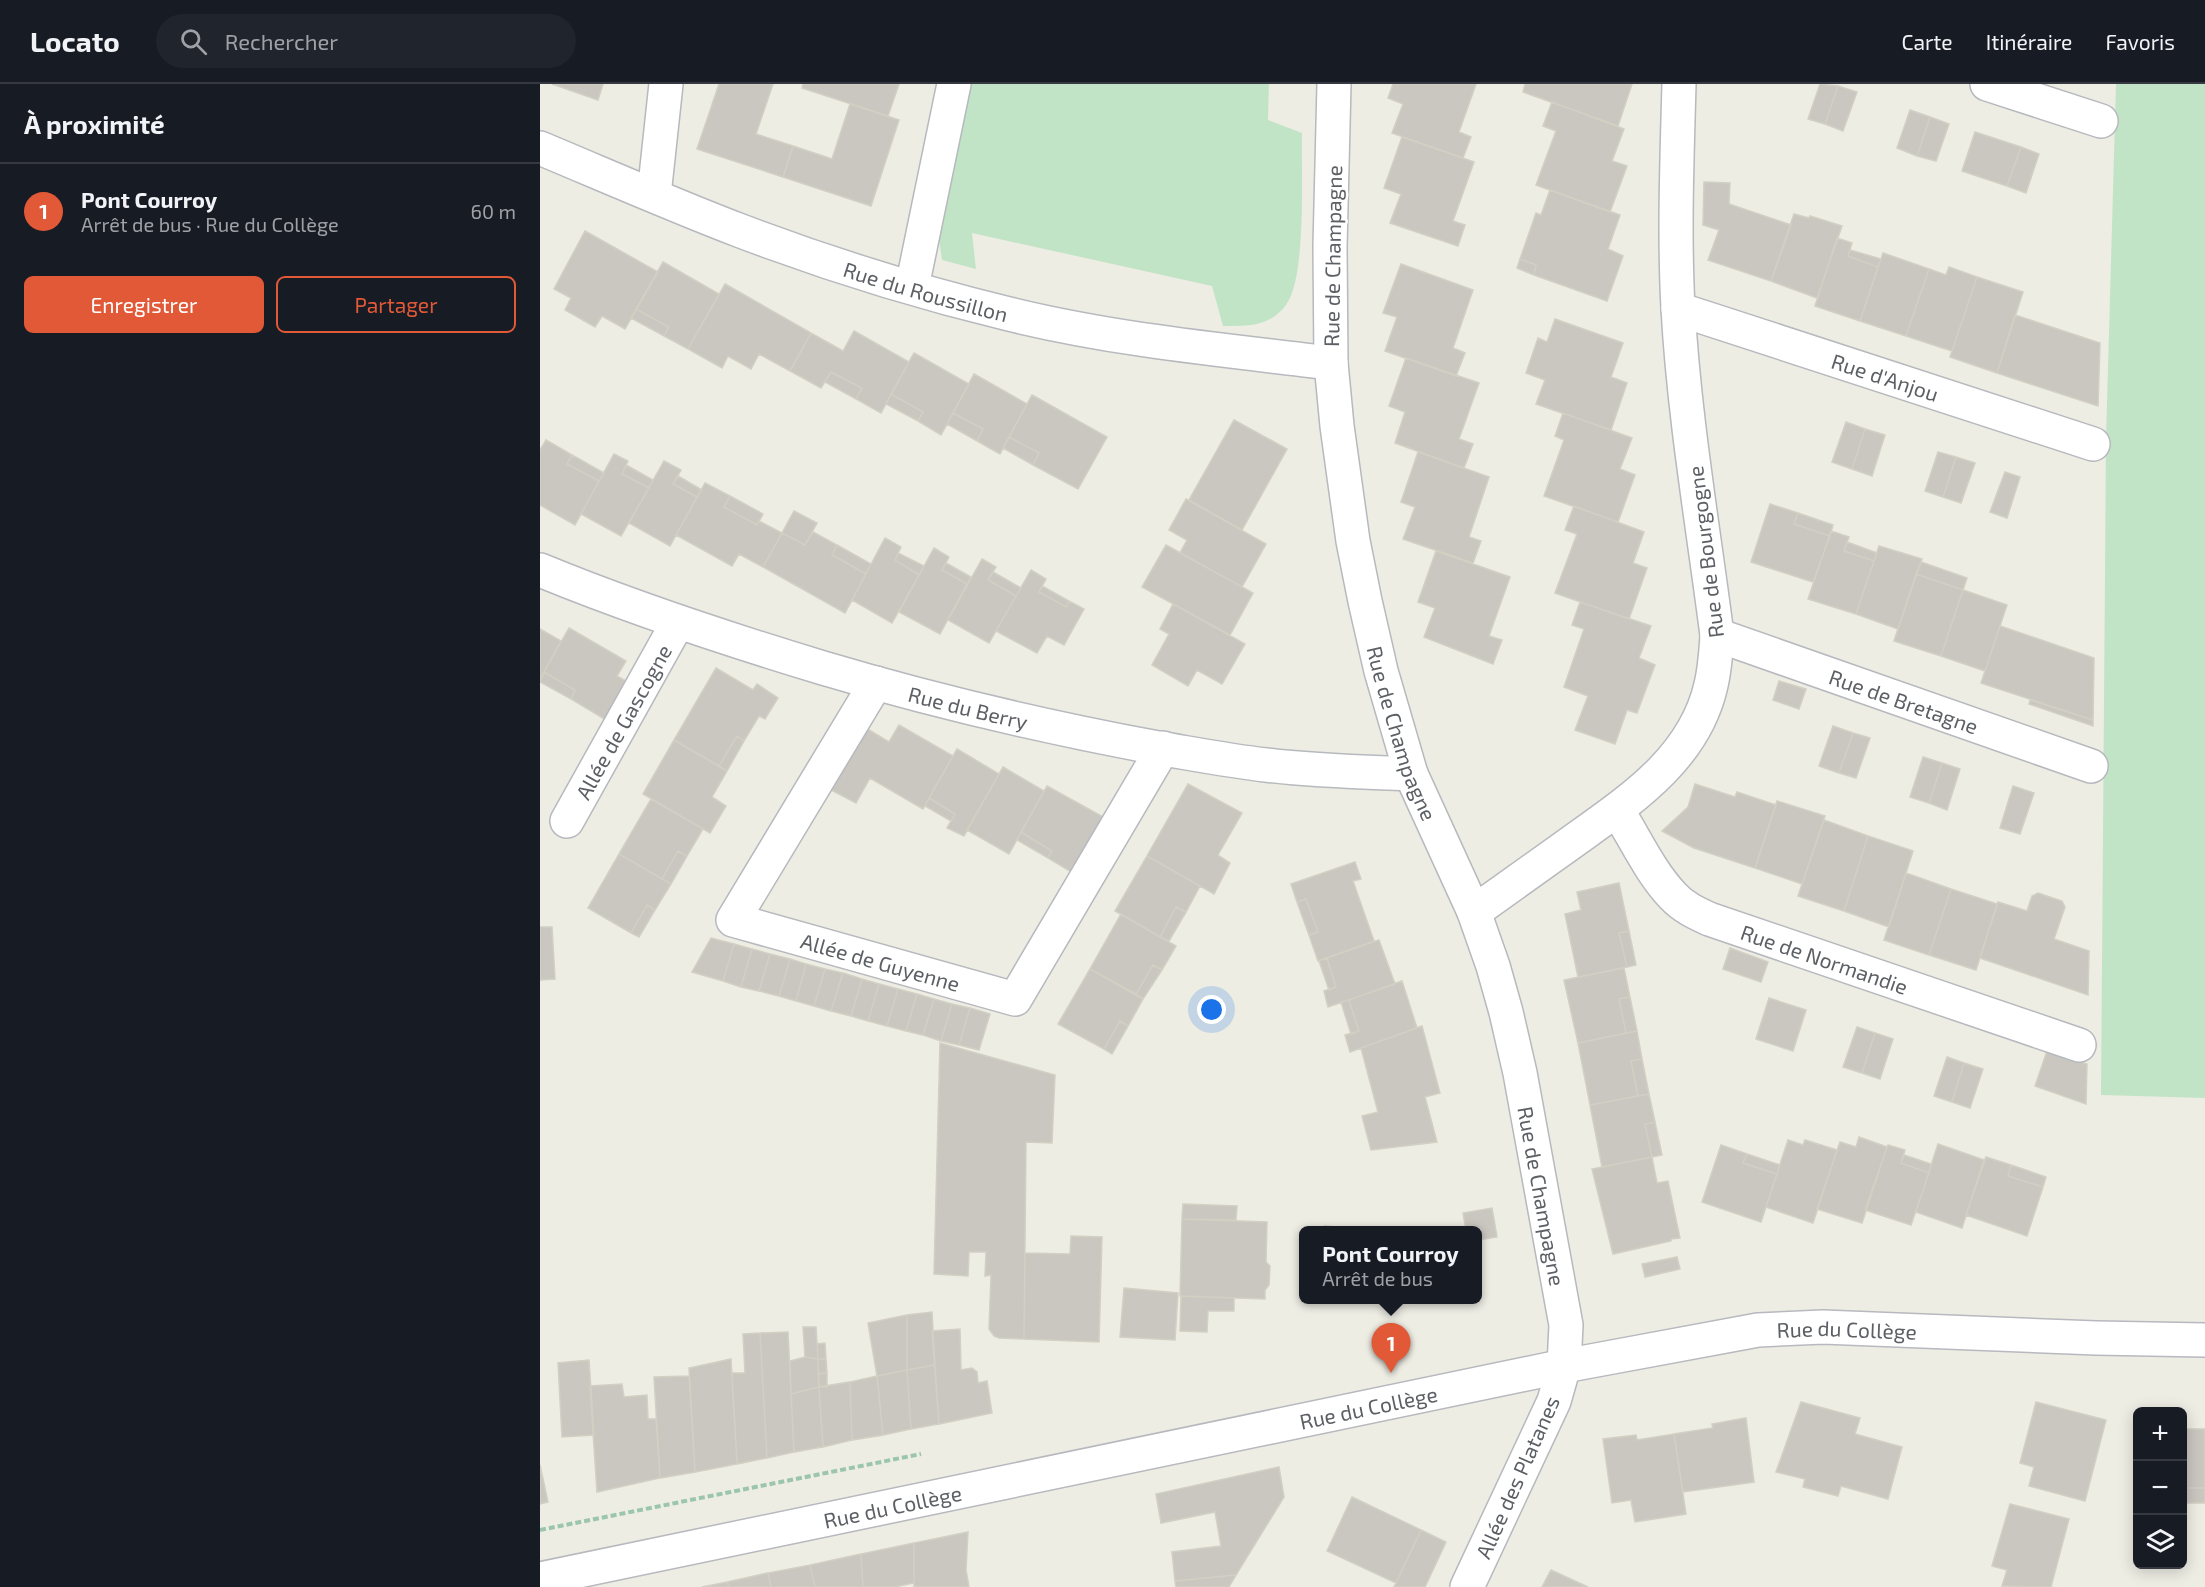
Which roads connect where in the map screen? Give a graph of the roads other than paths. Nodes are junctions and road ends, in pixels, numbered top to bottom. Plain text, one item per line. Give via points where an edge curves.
1 (666, 84) edge
2 (954, 84) edge
3 (1335, 84) edge
4 (1679, 84) edge
5 (1987, 84) edge
6 (2101, 121) dead end
7 (540, 148) edge
8 (654, 195) junction
9 (912, 287) junction
10 (1678, 309) junction
11 (1331, 363) junction
12 (2093, 444) dead end
13 (540, 570) edge
14 (678, 622) junction
15 (1717, 635) junction
16 (876, 683) junction
17 (1162, 748) junction
18 (2091, 766) dead end
19 (1411, 774) junction
20 (1617, 810) junction
21 (567, 821) dead end
22 (1474, 912) junction
23 (2079, 1046) dead end
24 (2205, 1340) edge
25 (1564, 1366) junction
26 (540, 1579) edge
27 (1467, 1587) edge

1 - 8 street
2 - 9 street
3 - 11 street, Rue de Champagne
4 - 10 street, Rue de Bourgogne
5 - 6 street
7 - 8 street, Rue du Roussillon
8 - 9 street, Rue du Roussillon via 741,231
9 - 11 street, Rue du Roussillon via 1011,314 1141,340
10 - 12 street, Rue d'Anjou
10 - 15 street, Rue de Bourgogne
11 - 19 street, Rue de Champagne via 1343,477 1365,601
13 - 14 street, Rue du Berry
14 - 16 street, Rue du Berry
14 - 21 street, Allée de Gascogne
15 - 18 street, Rue de Bretagne
15 - 20 street, Rue de Bourgogne via 1711,687 1697,722 1661,774
16 - 17 street, Rue du Berry via 966,708
16 - 17 street, Allée de Guyenne via 733,920 1015,999
17 - 19 street, Rue du Berry via 1264,765
19 - 22 street, Rue de Champagne
20 - 22 street, Rue de Bourgogne
20 - 23 street, Rue de Normandie via 1662,883 1688,909
22 - 25 street, Rue de Champagne via 1493,966 1520,1073 1566,1325
24 - 25 street, Rue du Collège via 1786,1328 1714,1337
25 - 26 street, Rue du Collège
25 - 27 street, Allée des Platanes via 1554,1401

